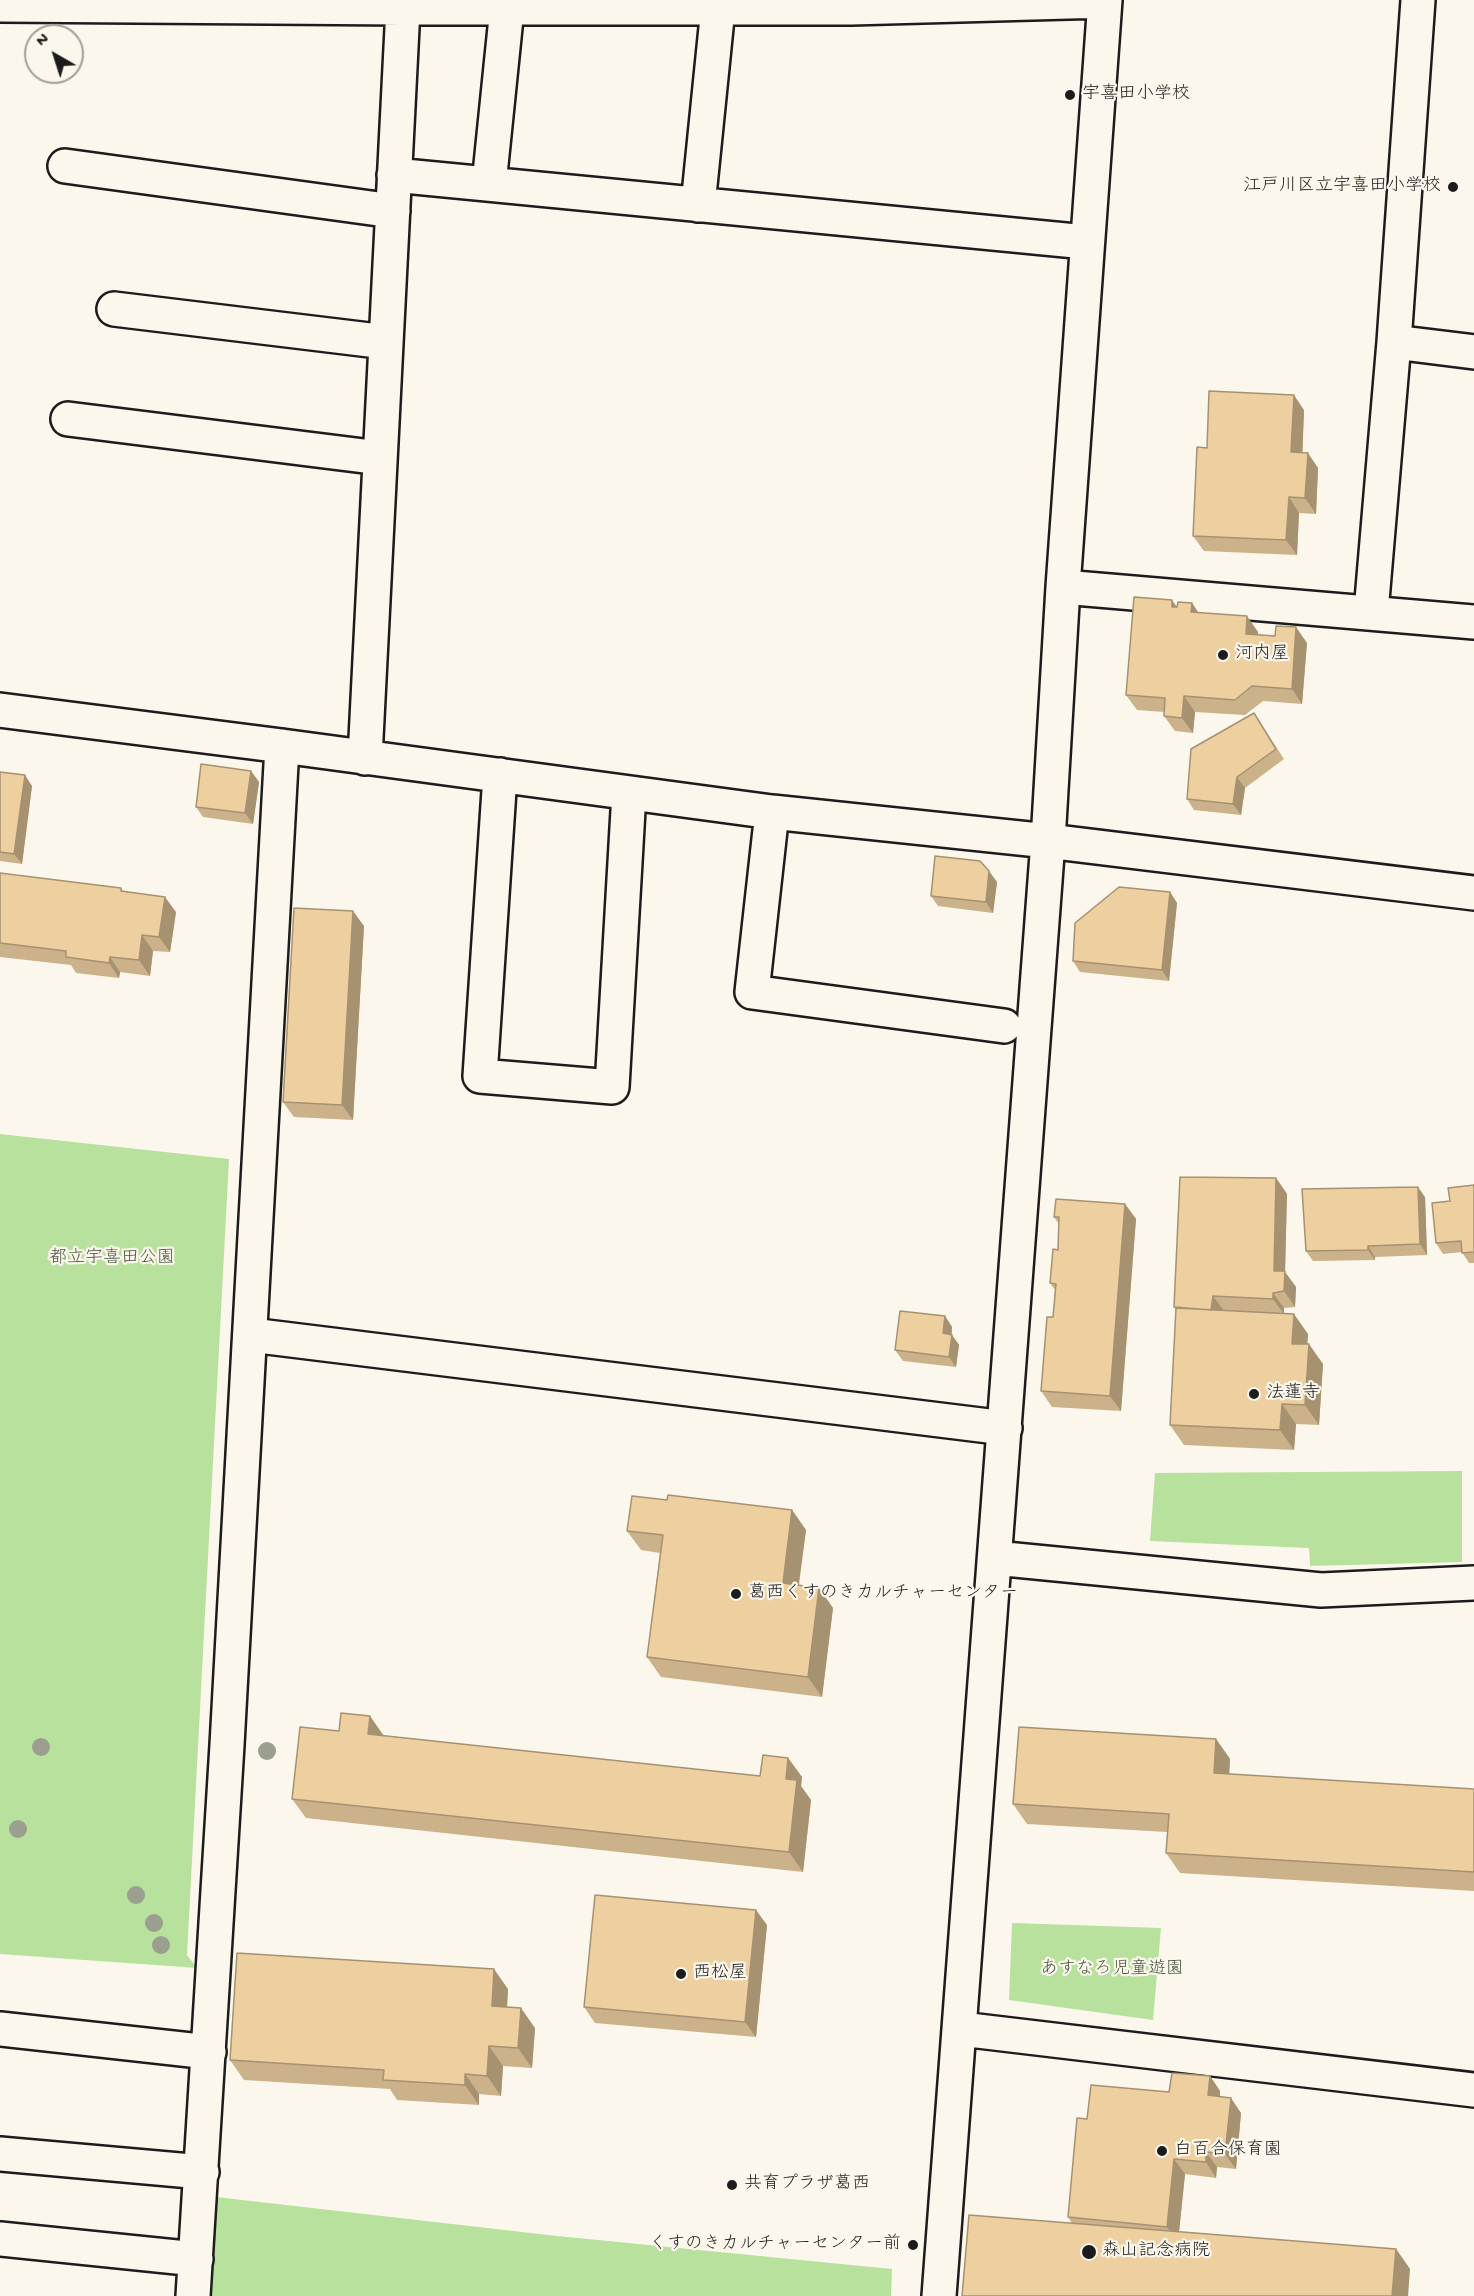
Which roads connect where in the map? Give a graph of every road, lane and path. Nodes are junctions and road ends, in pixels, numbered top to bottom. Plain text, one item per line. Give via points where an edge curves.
1 (1105, 0) edge
2 (1418, 0) edge
3 (1, 3) edge
4 (110, 3) edge
5 (852, 4) edge
6 (403, 8) junction
7 (507, 8) junction
8 (718, 8) junction
9 (65, 165) dead end
10 (394, 175) junction
11 (489, 184) junction
12 (698, 206) junction
13 (393, 211) junction
14 (1086, 242) junction
15 (114, 309) dead end
16 (386, 342) junction
17 (1394, 342) junction
18 (1474, 352) edge
19 (68, 419) dead end
20 (380, 458) junction
21 (1063, 587) junction
22 (1371, 612) junction
23 (1474, 622) edge
24 (0, 710) edge
25 (282, 746) junction
26 (365, 758) junction
27 (500, 775) junction
28 (629, 793) junction
29 (772, 812) junction
30 (1048, 841) junction
31 (1474, 894) edge
32 (1004, 1026) dead end
33 (251, 1335) junction
34 (1005, 1428) junction
35 (995, 1558) junction
36 (1474, 1583) edge
37 (0, 2029) edge
38 (961, 2029) junction
39 (209, 2052) junction
40 (1474, 2090) edge
41 (0, 2154) edge
42 (202, 2172) junction
43 (0, 2239) edge
44 (196, 2259) junction
45 (194, 2296) edge
46 (939, 2296) edge

1 - 5 street
1 - 14 street
2 - 17 street
3 - 4 street
4 - 6 street
5 - 8 street
6 - 7 street
6 - 10 street
7 - 8 street
7 - 11 street
8 - 12 street
9 - 13 street
10 - 11 street
10 - 13 street
11 - 12 street
12 - 14 street
13 - 16 street
14 - 21 street
15 - 16 street
16 - 20 street
17 - 18 street
17 - 22 street
19 - 20 street
20 - 26 street
21 - 22 street
21 - 30 street
22 - 23 street
24 - 25 street
25 - 26 street
25 - 33 street
26 - 27 street
27 - 28 street
27 - 28 street via 480,1076 612,1087
28 - 29 street
29 - 30 street
29 - 32 street via 752,992
30 - 31 street
30 - 34 street
33 - 34 street
33 - 39 street
34 - 35 street
35 - 36 street via 1321,1590
35 - 38 street
37 - 39 street
38 - 40 street
38 - 46 street
39 - 42 street
41 - 42 street
42 - 44 street
43 - 44 street
44 - 45 street

